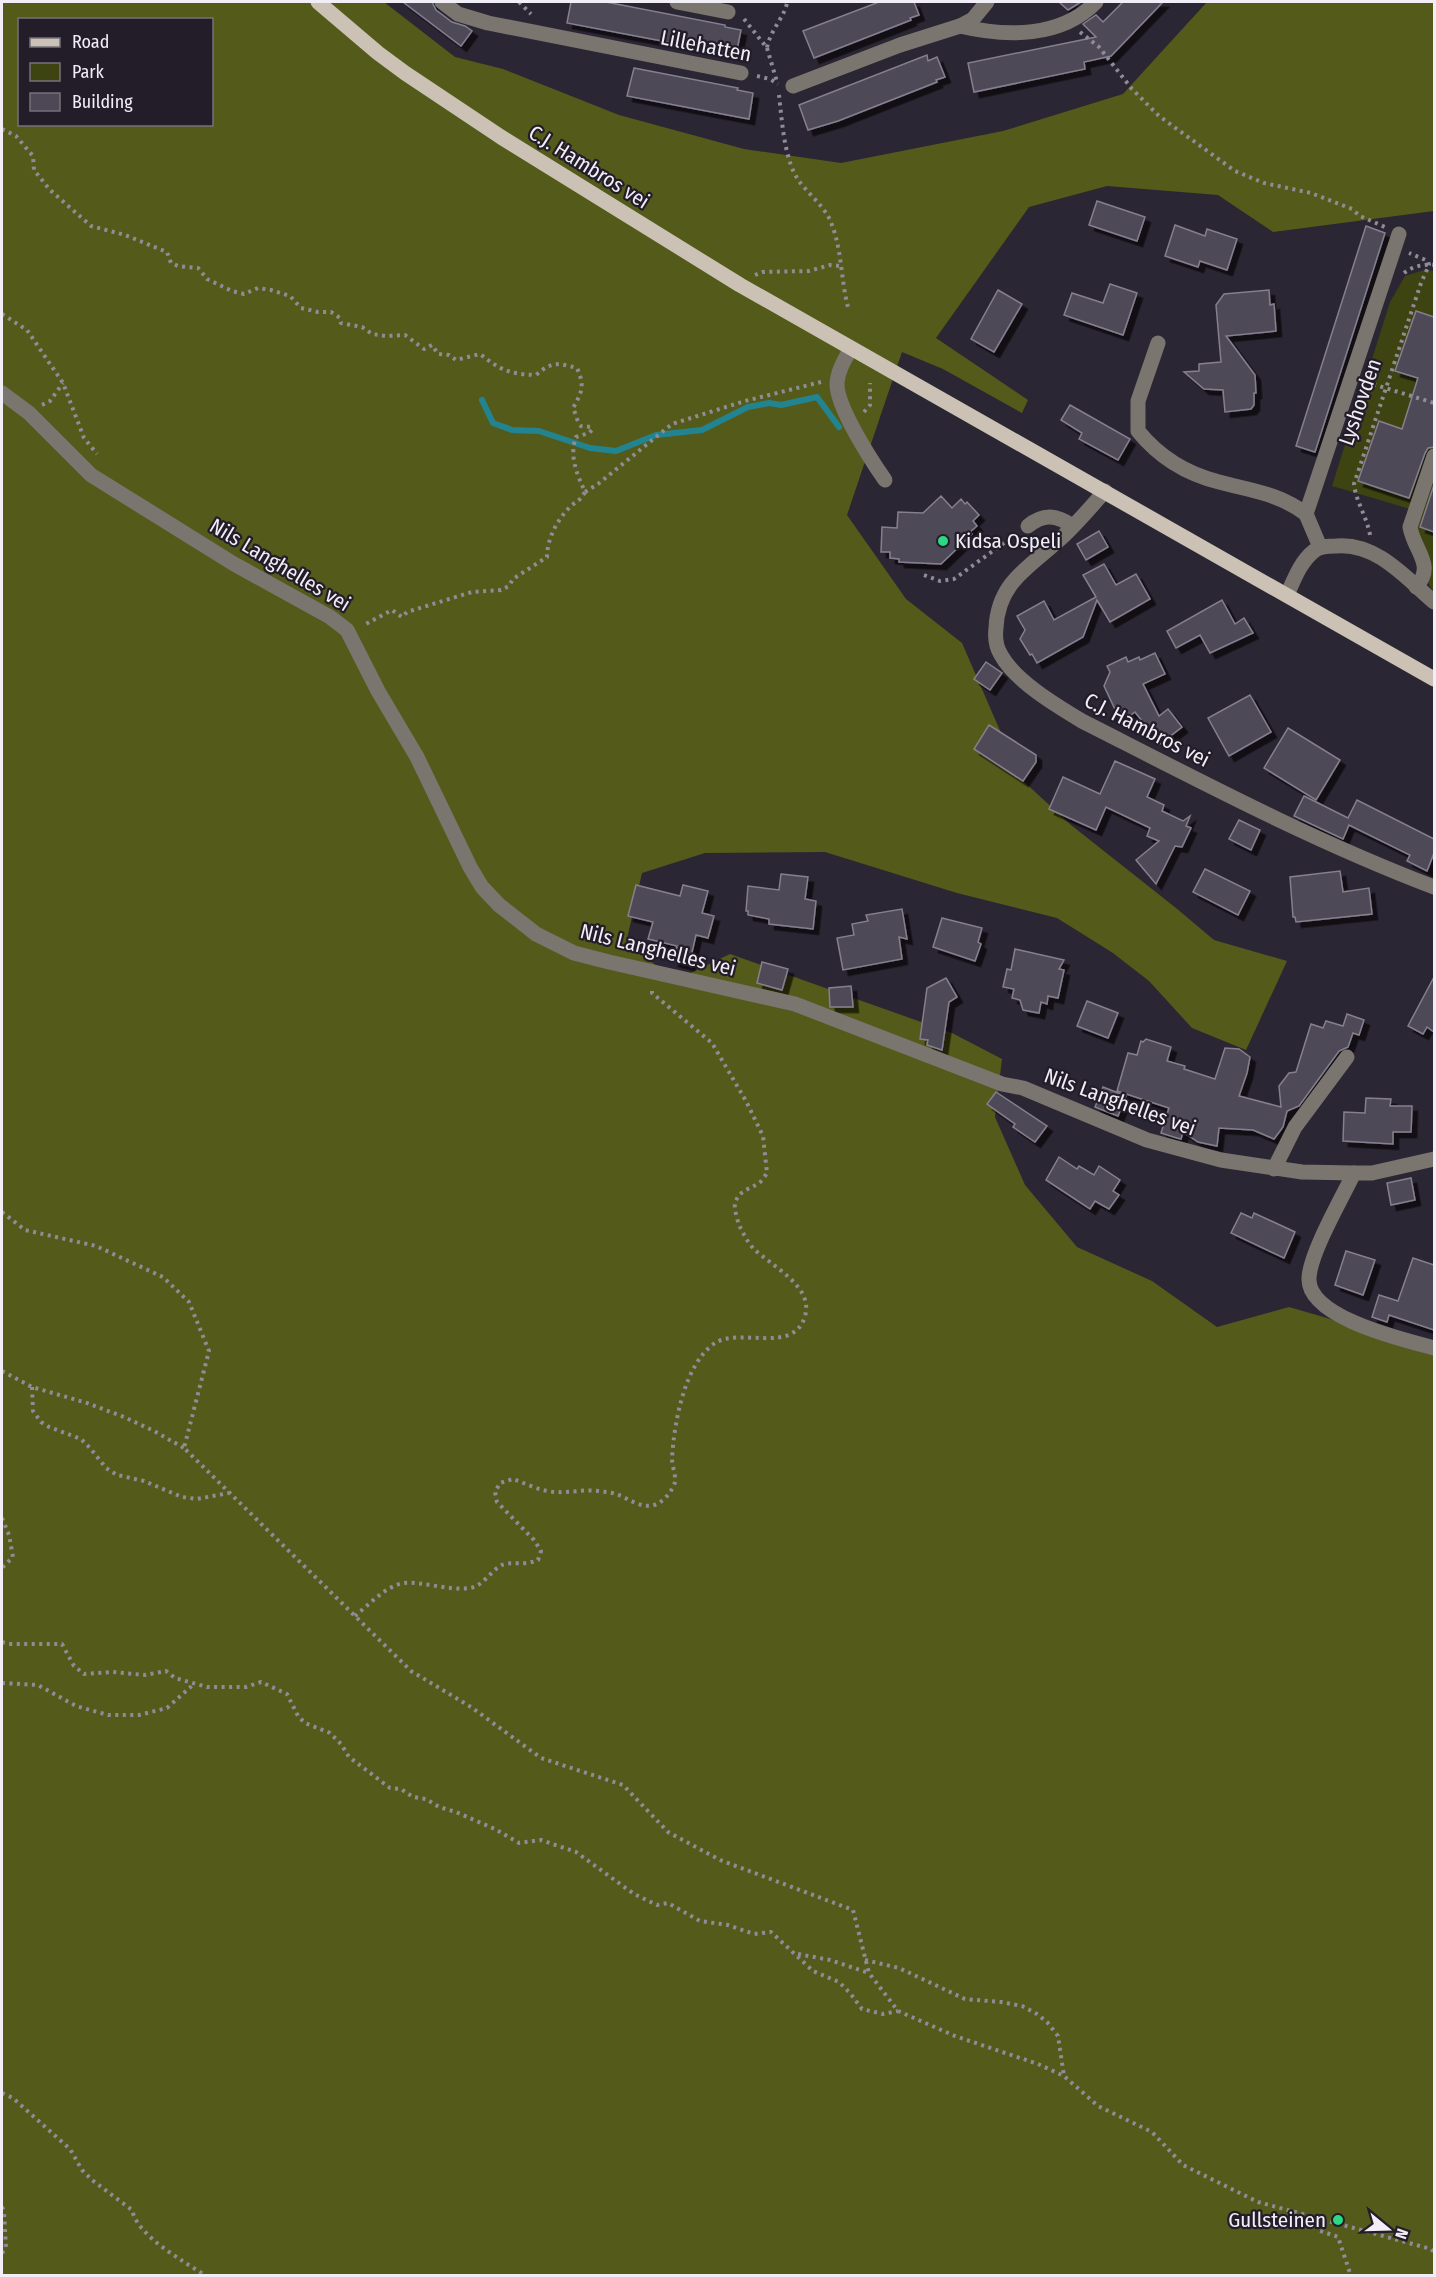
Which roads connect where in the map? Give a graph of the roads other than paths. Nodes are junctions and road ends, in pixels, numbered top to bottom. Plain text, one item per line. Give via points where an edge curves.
1 (318, 2) edge
2 (442, 2) edge
3 (677, 2) edge
4 (987, 2) edge
5 (1096, 2) edge
6 (728, 12) road end
7 (960, 26) junction
8 (741, 73) road end
9 (793, 86) road end
10 (1397, 241) road end
11 (1158, 343) dead end
12 (851, 348) junction
13 (2, 393) edge
14 (1434, 456) edge
15 (885, 480) dead end
16 (1105, 491) junction
17 (1306, 514) junction
18 (1028, 526) road end
19 (1073, 526) junction
20 (1320, 547) junction
21 (1416, 587) junction
22 (1287, 595) junction
23 (1434, 602) edge
24 (1434, 679) edge
25 (1434, 887) edge
26 (1347, 1057) dead end
27 (1434, 1159) edge
28 (1274, 1168) junction
29 (1354, 1173) junction
30 (1434, 1348) edge

1 - 12 main road, C.J. Hambros vei via 378,53 501,137 740,285
2 - 8 street, Lillehatten via 458,14 488,24
3 - 6 street, Lillehatten
4 - 7 street via 973,19
5 - 7 street via 1078,18 1060,26 1024,33
7 - 9 street
10 - 17 street
11 - 17 street via 1138,401 1138,431 1149,445 1200,476 1270,494
12 - 15 street via 840,369 838,392 867,453
12 - 16 main road, C.J. Hambros vei
13 - 28 street, Nils Langhelles vei via 29,413 91,475 347,630 417,757 470,867 499,905 536,934 574,953 795,1004 1002,1084 1023,1088 1147,1140 1221,1160
14 - 21 street via 1410,527 1426,567 1425,577
16 - 19 street, C.J. Hambros vei
16 - 22 main road, C.J. Hambros vei
17 - 20 street
18 - 19 street via 1053,516
19 - 25 street, C.J. Hambros vei via 1012,583 996,610 995,637 1000,654 1011,667 1051,703 1082,721 1370,863
20 - 21 street via 1348,545 1374,553
20 - 22 street via 1302,563
21 - 23 street
22 - 24 main road, C.J. Hambros vei
26 - 28 street via 1295,1126
27 - 29 street, Nils Langhelles vei via 1372,1173
28 - 29 street, Nils Langhelles vei
29 - 30 street via 1310,1269 1309,1287 1316,1299 1355,1324

